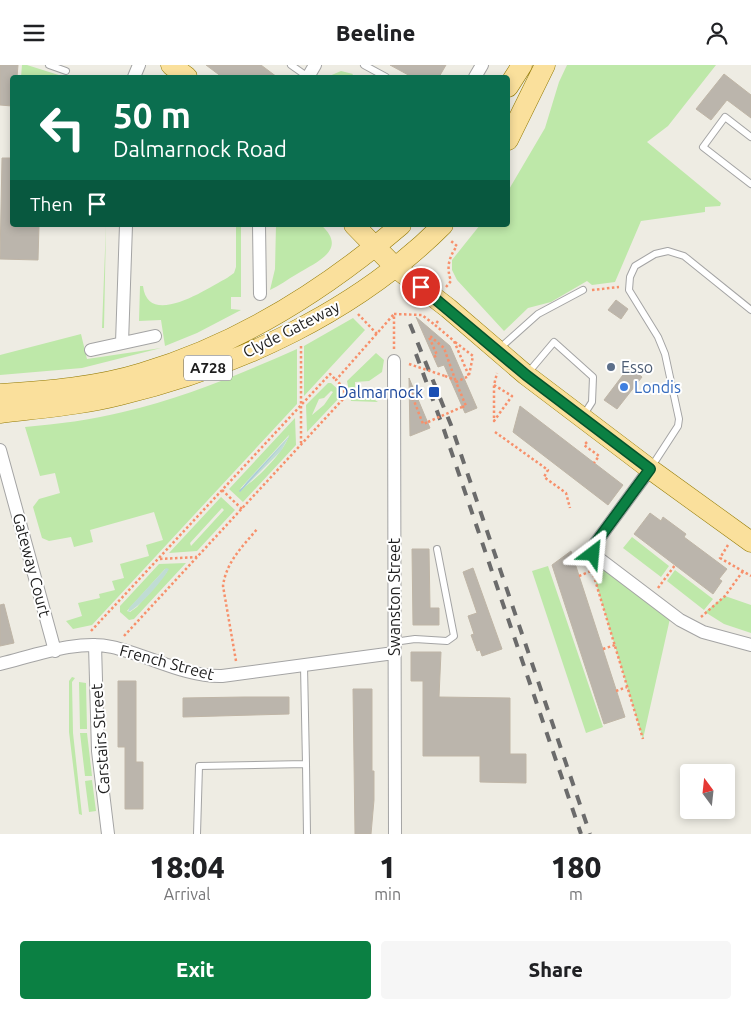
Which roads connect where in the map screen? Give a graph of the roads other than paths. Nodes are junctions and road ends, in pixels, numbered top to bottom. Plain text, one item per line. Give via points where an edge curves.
1 (49, 65) edge
2 (171, 65) edge
3 (291, 65) edge
4 (364, 65) edge
5 (522, 65) edge
6 (545, 65) edge
7 (66, 71) dead end
8 (184, 75) edge
9 (305, 75) edge
10 (382, 75) edge
11 (510, 84) edge
12 (510, 136) edge
13 (751, 137) edge
14 (751, 171) edge
15 (748, 181) edge
16 (126, 227) edge
17 (259, 227) edge
18 (356, 227) edge
19 (399, 227) edge
20 (441, 227) edge
21 (376, 246) junction
22 (396, 267) junction
23 (583, 291) road end
24 (260, 294) dead end
25 (751, 310) edge
26 (155, 336) dead end
27 (122, 343) junction
28 (91, 350) dead end
29 (499, 353) junction
30 (394, 361) road end
31 (526, 375) junction
32 (0, 394) edge
33 (0, 413) edge
34 (582, 418) junction
35 (0, 450) edge
36 (650, 469) junction
37 (744, 537) edge
38 (438, 549) dead end
39 (95, 645) junction
40 (751, 645) edge
41 (394, 647) junction
42 (55, 651) junction
43 (0, 663) edge
44 (304, 666) junction
45 (306, 764) junction
46 (108, 834) edge
47 (197, 834) edge
48 (308, 834) edge
49 (395, 834) edge

1 - 7 lane
2 - 8 main road
3 - 9 lane
4 - 10 lane
5 - 11 main road
6 - 12 main road
13 - 15 lane via 725,117 703,147
14 - 15 lane
16 - 27 street
17 - 24 street
18 - 21 main road
19 - 21 main road, Clyde Gateway / A728
20 - 22 main road, Clyde Gateway / A728
21 - 22 main road
21 - 32 main road, Clyde Gateway / A728 via 294,303 180,361 105,382
22 - 29 main road
22 - 33 main road, Clyde Gateway / A728 via 278,339 185,376 119,395
23 - 29 lane via 538,314
25 - 36 lane via 684,256 668,251 655,254 635,267 628,286 666,354 679,419 678,426
26 - 27 street
27 - 28 street
29 - 31 main road
30 - 41 street, Swanston Street
31 - 34 main road
31 - 34 lane via 554,342 593,377 592,402
34 - 36 main road
35 - 42 street, Gateway Court
36 - 37 main road
36 - 40 street via 592,548 593,554 694,627 710,635
38 - 41 lane via 454,636 447,641 415,639
39 - 42 street, French Street
39 - 44 street, French Street via 114,647 215,677
39 - 46 street, Carstairs Street via 98,751
41 - 44 street, French Street
41 - 49 street, Swanston Street
42 - 43 street, French Street
44 - 45 lane
45 - 47 lane via 199,766
45 - 48 lane

